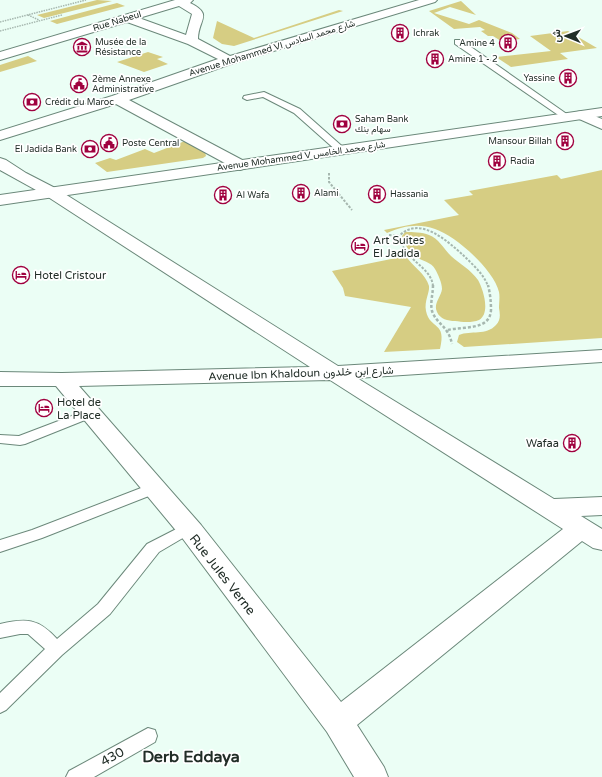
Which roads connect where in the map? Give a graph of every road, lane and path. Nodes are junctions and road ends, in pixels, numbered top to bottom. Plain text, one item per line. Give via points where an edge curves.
1 (86, 0) edge
2 (431, 0) edge
3 (183, 1) edge
4 (28, 15) junction
5 (127, 18) junction
6 (0, 22) edge
7 (47, 24) dead end
8 (192, 41) junction
9 (458, 42) dead end
10 (0, 56) edge
11 (229, 60) junction
12 (247, 98) dead end
13 (117, 99) junction
14 (602, 112) edge
15 (582, 115) junction
16 (567, 117) junction
17 (602, 125) edge
18 (0, 136) edge
19 (341, 150) junction
20 (313, 154) junction
21 (0, 163) edge
22 (240, 165) junction
23 (51, 192) junction
24 (0, 200) edge
25 (352, 210) dead end
26 (388, 235) dead end
27 (399, 236) junction
28 (448, 330) junction
29 (602, 356) edge
30 (459, 365) junction
31 (334, 373) junction
32 (0, 379) edge
33 (62, 380) junction
34 (90, 413) junction
35 (0, 440) edge
36 (154, 488) junction
37 (602, 506) edge
38 (548, 508) junction
39 (188, 528) junction
40 (591, 535) edge
41 (0, 546) edge
42 (0, 631) edge
43 (56, 650) junction
44 (0, 705) edge
45 (338, 722) junction
46 (148, 736) dead end
47 (76, 777) edge
48 (372, 777) edge

1 - 4 path
2 - 11 street, Avenue Mohammed VI شارع محمد السادس
3 - 5 street, Rue Nabeul
3 - 8 street via 198,14
4 - 6 path
4 - 7 path
5 - 8 street
5 - 10 street, Rue Nabeul
8 - 11 street
9 - 16 lane
11 - 13 street, Avenue Mohammed VI شارع محمد السادس
12 - 19 lane via 264,94 291,106
13 - 18 street, Avenue Mohammed VI شارع محمد السادس
13 - 22 street
14 - 15 street, Avenue Mohammed V شارع محمد الخامس
15 - 16 street, Avenue Mohammed V شارع محمد الخامس
15 - 17 street
16 - 19 street, Avenue Mohammed V شارع محمد الخامس
19 - 20 street, Avenue Mohammed V شارع محمد الخامس
20 - 22 street, Avenue Mohammed V شارع محمد الخامس
20 - 25 path via 328,169 329,182
21 - 23 street
22 - 23 street, Avenue Mohammed V شارع محمد الخامس
23 - 24 street, Avenue Mohammed V شارع محمد الخامس
23 - 31 street
26 - 27 path
27 - 28 path via 412,260 432,280 432,313
27 - 28 path via 401,232 412,228 440,235 485,278 491,306 491,317 488,322
28 - 30 path
29 - 30 street, Avenue Ibn Khaldoun شارع ابن خلدون
30 - 31 street, Avenue Ibn Khaldoun شارع ابن خلدون
31 - 33 street, Avenue Ibn Khaldoun شارع ابن خلدون
31 - 38 street
32 - 33 street, Avenue Ibn Khaldoun شارع ابن خلدون
33 - 34 street, Rue Jules Verne
34 - 35 lane via 20,442
34 - 36 street, Rue Jules Verne
36 - 39 street, Rue Jules Verne
36 - 41 lane
37 - 38 street
38 - 40 street
39 - 43 lane via 154,548 104,609
39 - 45 street, Rue Jules Verne
40 - 45 street
42 - 43 lane via 24,625 36,629
43 - 44 lane
45 - 48 street, Rue Jules Verne
46 - 47 lane, 430

